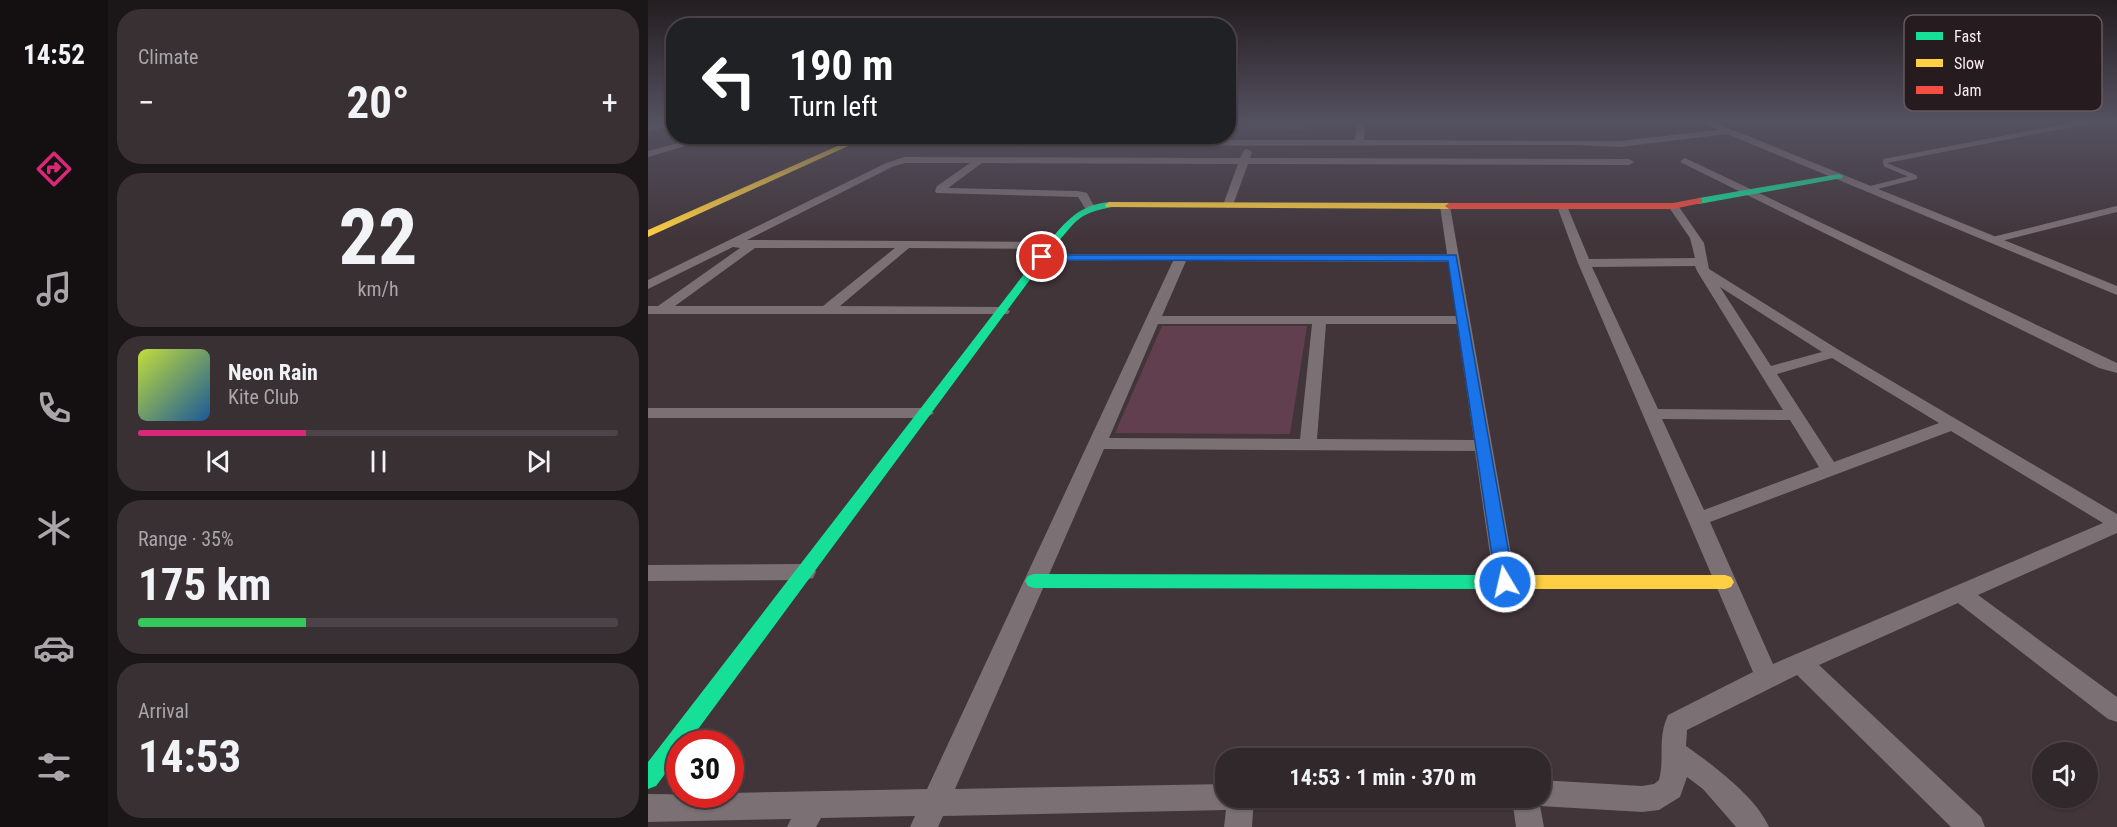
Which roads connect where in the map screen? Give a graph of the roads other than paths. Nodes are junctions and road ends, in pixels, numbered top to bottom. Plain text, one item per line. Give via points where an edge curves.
1 (1244, 159) edge
2 (796, 160) edge
3 (814, 160) edge
4 (980, 160) junction
5 (1087, 160) edge
6 (1320, 160) edge
7 (1798, 160) edge
8 (1892, 160) edge
9 (1685, 161) dead end
10 (1629, 162) dead end
11 (1839, 176) junction
12 (1869, 189) junction
13 (1752, 194) junction
14 (1228, 205) junction
15 (1089, 206) junction
16 (1445, 206) junction
17 (1562, 206) junction
18 (1673, 207) junction
19 (2117, 209) edge
20 (648, 225) edge
21 (648, 234) edge
22 (1993, 240) junction
23 (732, 244) junction
24 (752, 245) junction
25 (906, 245) junction
26 (1051, 245) junction
27 (1042, 257) junction
28 (1181, 258) junction
29 (1452, 258) junction
30 (1584, 263) junction
31 (1702, 266) junction
32 (2117, 277) edge
33 (2096, 283) junction
34 (648, 285) edge
35 (2117, 291) edge
36 (654, 310) edge
37 (827, 310) junction
38 (1003, 310) junction
39 (1152, 320) junction
40 (1319, 320) junction
41 (1462, 320) junction
42 (1834, 353) junction
43 (2117, 368) edge
44 (1767, 372) junction
45 (648, 413) edge
46 (926, 413) junction
47 (1650, 414) junction
48 (1795, 415) junction
49 (1953, 424) junction
50 (1097, 443) junction
51 (1308, 444) junction
52 (1483, 446) junction
53 (1830, 470) junction
54 (1699, 519) junction
55 (2115, 528) edge
56 (806, 572) junction
57 (648, 573) edge
58 (1034, 581) junction
59 (1505, 582) junction
60 (1725, 582) junction
61 (1960, 593) junction
62 (1800, 662) junction
63 (1767, 677) junction
64 (2117, 711) edge
65 (1673, 752) junction
66 (648, 779) edge
67 (1551, 794) edge
68 (1215, 797) edge
69 (935, 802) junction
70 (648, 808) edge
71 (1240, 808) edge
72 (1527, 808) edge
73 (806, 817) edge
74 (924, 827) edge
75 (1238, 827) edge
76 (1530, 827) edge
77 (1755, 827) edge
78 (1971, 827) edge

1 - 14 street
2 - 20 street
3 - 21 street
4 - 5 street
4 - 15 street via 940,191 1078,194 1083,195
4 - 23 street via 896,162
6 - 10 street
7 - 11 street
8 - 12 lane via 1885,161 1886,165 1916,177
9 - 13 street
11 - 12 street
11 - 13 street
12 - 22 street
13 - 18 street
13 - 43 street
14 - 15 street
14 - 16 street
15 - 26 street
16 - 17 street
16 - 29 street
17 - 18 street
17 - 30 street
18 - 31 street via 1698,243
19 - 22 lane
22 - 33 street
23 - 24 street
23 - 34 street
24 - 25 street
24 - 36 street
25 - 26 street
25 - 37 street
26 - 27 street
27 - 28 street
27 - 38 street
28 - 29 street
28 - 39 street
29 - 41 street
30 - 31 street
30 - 47 street
31 - 42 street
31 - 44 street
32 - 33 street
33 - 35 street
36 - 37 street
37 - 38 street
38 - 46 street
39 - 40 street
39 - 50 street
40 - 41 street
40 - 51 street
41 - 52 street
42 - 44 street
42 - 49 street
44 - 48 street
45 - 46 street
46 - 56 street
47 - 48 street
47 - 54 street
48 - 53 street
49 - 53 street
49 - 55 street
50 - 51 street
50 - 58 street
51 - 52 street
52 - 59 street
53 - 54 street
54 - 60 street
55 - 61 street
56 - 57 street
56 - 66 street
58 - 59 street
58 - 69 street
59 - 60 street
60 - 63 street
61 - 62 street
61 - 64 street
62 - 63 street
62 - 78 street
63 - 65 street via 1677,723
65 - 67 street via 1671,788 1659,797
65 - 77 street via 1712,780
68 - 69 street
69 - 73 street
69 - 74 street
70 - 73 street
71 - 75 street
72 - 76 street

